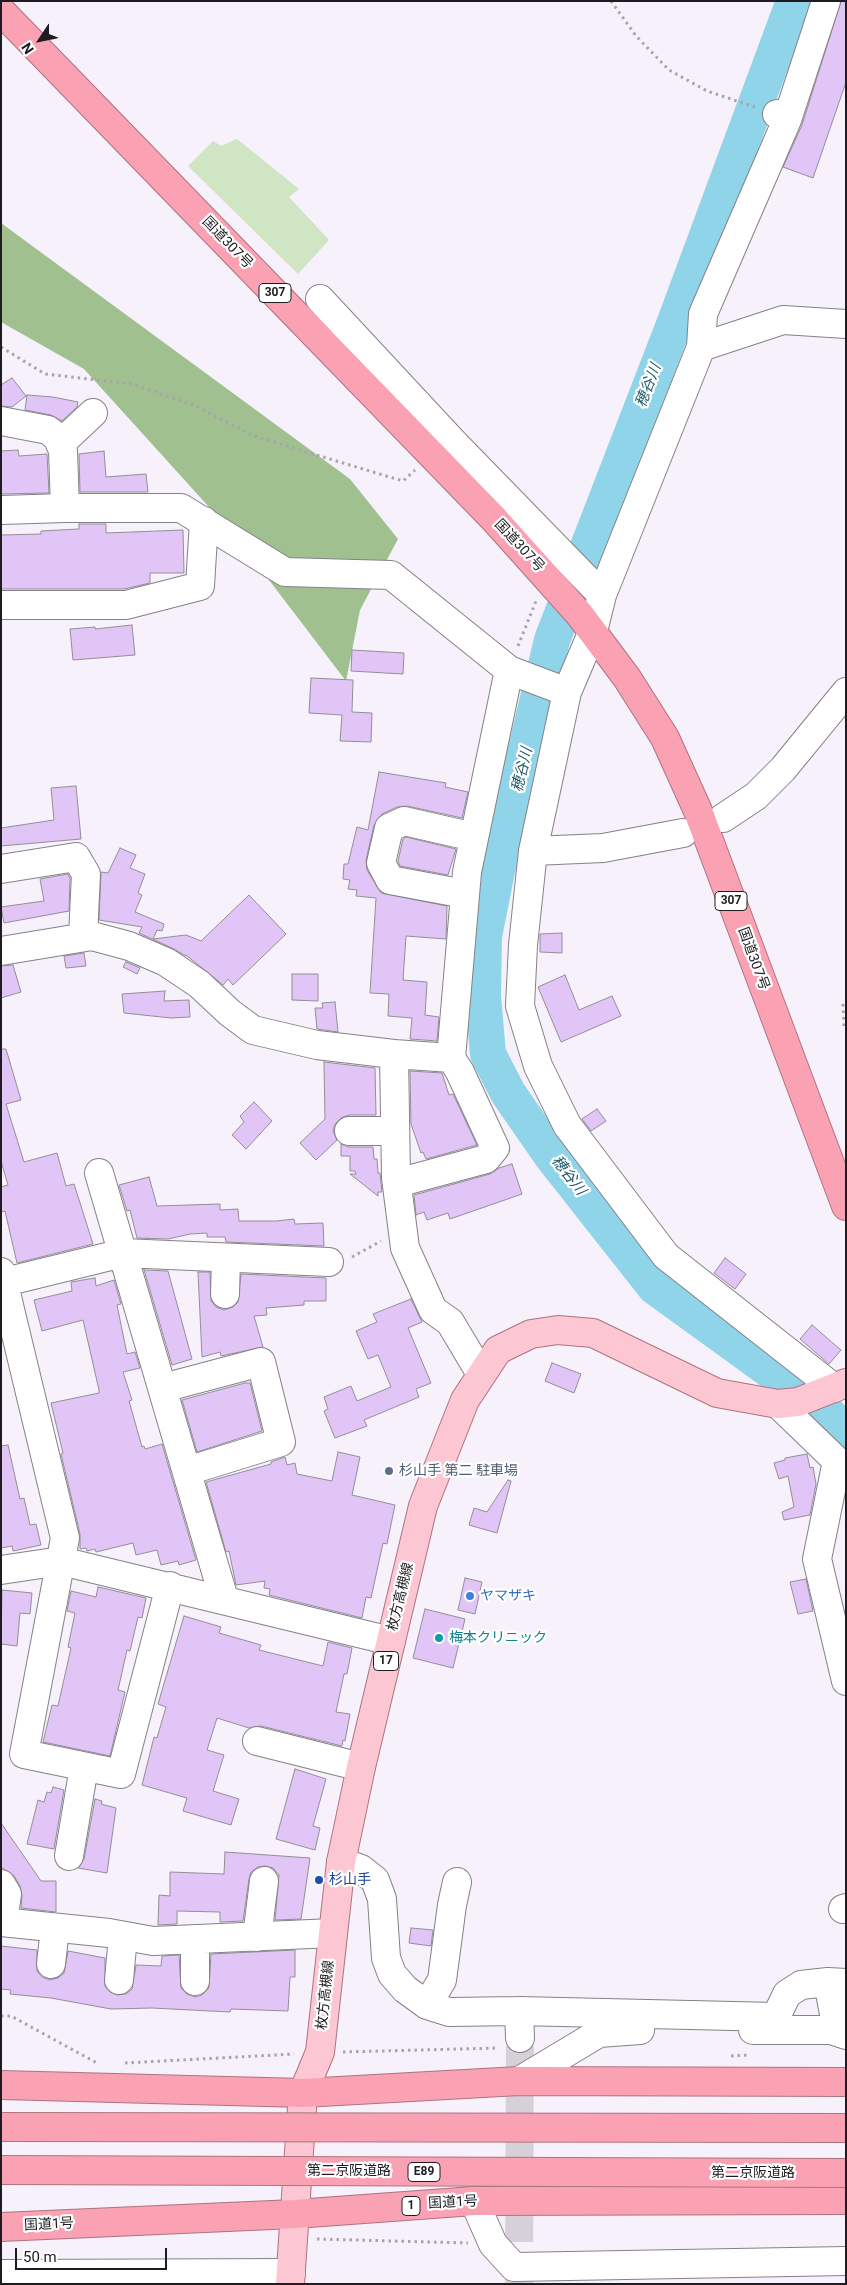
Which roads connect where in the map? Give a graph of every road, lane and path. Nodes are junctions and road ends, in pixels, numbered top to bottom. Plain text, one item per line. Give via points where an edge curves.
1 (611, 1) edge
2 (826, 1) edge
3 (1, 11) edge
4 (782, 117) junction
5 (320, 299) dead end
6 (846, 324) edge
7 (1, 347) edge
8 (701, 347) junction
9 (93, 413) dead end
10 (1, 421) edge
11 (60, 444) junction
12 (432, 454) junction
13 (65, 508) junction
14 (1, 510) edge
15 (204, 521) junction
16 (554, 565) junction
17 (595, 588) junction
18 (1, 605) edge
19 (587, 623) junction
20 (509, 670) junction
21 (567, 692) junction
22 (846, 692) edge
23 (723, 818) dead end
24 (683, 833) dead end
25 (474, 837) junction
26 (534, 851) junction
27 (1, 869) edge
28 (465, 894) junction
29 (83, 937) junction
30 (1, 951) edge
31 (843, 1004) dead end
32 (845, 1015) edge
33 (844, 1026) dead end
34 (394, 1054) junction
35 (451, 1058) junction
36 (394, 1130) junction
37 (349, 1131) dead end
38 (836, 1162) edge
39 (100, 1173) dead end
40 (397, 1184) junction
41 (846, 1206) edge
42 (402, 1228) junction
43 (123, 1253) junction
44 (226, 1259) junction
45 (329, 1262) joint
46 (2, 1279) edge
47 (225, 1294) dead end
48 (482, 1374) junction
49 (840, 1386) edge
50 (163, 1388) junction
51 (778, 1404) junction
52 (842, 1464) edge
53 (187, 1471) junction
54 (61, 1561) junction
55 (1, 1570) edge
56 (170, 1586) junction
57 (224, 1599) junction
58 (841, 1640) edge
59 (391, 1641) junction
60 (846, 1681) edge
61 (258, 1741) dead end
62 (84, 1767) junction
63 (361, 1767) junction
64 (69, 1856) dead end
65 (341, 1862) junction
66 (264, 1881) dead end
67 (457, 1882) dead end
68 (1, 1884) edge
69 (2, 1922) edge
70 (55, 1928) junction
71 (333, 1933) junction
72 (124, 1936) junction
73 (257, 1936) junction
74 (195, 1939) junction
75 (51, 1964) dead end
76 (118, 1980) dead end
77 (195, 1981) dead end
78 (837, 1982) edge
79 (427, 2005) junction
80 (519, 2011) junction
81 (1, 2016) edge
82 (844, 2034) edge
83 (514, 2043) joint
84 (320, 2052) junction
85 (760, 2054) dead end
86 (721, 2056) dead end
87 (117, 2063) dead end
88 (98, 2064) dead end
89 (519, 2081) junction
90 (846, 2082) edge
91 (1, 2087) edge
92 (303, 2093) junction
93 (1, 2127) edge
94 (846, 2128) edge
95 (1, 2170) edge
96 (846, 2173) edge
97 (834, 2200) edge
98 (474, 2201) junction
99 (1, 2220) edge
100 (29, 2226) junction
101 (294, 2226) junction
102 (1, 2227) edge
103 (492, 2244) junction
104 (846, 2261) edge
105 (1, 2274) edge
106 (166, 2278) edge
107 (290, 2278) edge
108 (73, 2279) edge

1 - 4 path via 636,36 669,70 707,91
2 - 4 street
3 - 12 highway, 国道307号 / 307
4 - 8 street via 703,314
5 - 16 street
6 - 8 street via 783,320
7 - 12 path via 45,374 132,384 196,406 252,435 403,481
8 - 17 street
9 - 11 street
10 - 11 street via 48,430
11 - 13 street
12 - 16 highway, 国道307号 / 307
13 - 14 street
13 - 15 street via 181,508
15 - 18 street via 200,586 126,605
15 - 20 street via 285,572 391,575
16 - 17 street
16 - 19 highway, 国道307号 / 307
16 - 20 path via 524,628
17 - 19 street
19 - 21 street
19 - 38 highway, 国道307号 / 307 via 665,738 698,811
20 - 21 street
20 - 25 street
21 - 26 street
22 - 23 street via 783,769 756,796
24 - 26 street via 603,848
25 - 28 street
25 - 28 street via 404,821 389,828 381,862 390,880
26 - 49 street via 520,1006 538,1066 568,1125 666,1256
27 - 29 street via 76,857 86,874
28 - 35 street
29 - 30 street
29 - 34 street via 92,936 129,946 166,962 199,984 254,1030 317,1045
31 - 32 path
32 - 33 path
34 - 35 street
34 - 36 street
35 - 40 street via 495,1148 486,1159
36 - 37 street
36 - 40 street
38 - 41 highway, 国道307号 / 307
39 - 43 street
40 - 42 street
42 - 45 path via 356,1256
42 - 48 street via 405,1248 433,1310 450,1322
43 - 44 street
43 - 46 street
43 - 50 street
44 - 45 street
44 - 47 street
46 - 54 street via 65,1538
48 - 51 main road, 枚方高槻線 / 17 via 498,1350 531,1334 567,1330 593,1333 717,1393
48 - 59 main road, 枚方高槻線 / 17 via 465,1400 423,1506
49 - 51 main road, 枚方高槻線 / 17 via 798,1402
50 - 53 street
50 - 53 street via 261,1362 281,1442
51 - 52 street
52 - 58 street via 817,1559
53 - 57 street
54 - 55 street
54 - 56 street
54 - 62 street via 24,1754
56 - 57 street
56 - 62 street via 121,1774
57 - 59 street
58 - 60 street
59 - 63 main road, 枚方高槻線 / 17
61 - 63 street
62 - 64 street
63 - 65 main road, 枚方高槻線 / 17
65 - 71 main road, 枚方高槻線 / 17
65 - 79 street via 362,1870 375,1880 382,1898 386,1958 392,1974 405,1989
66 - 73 street
67 - 79 street via 442,1980
68 - 69 street via 7,1894
69 - 70 street
70 - 72 street
70 - 75 street
71 - 73 street
71 - 84 main road, 枚方高槻線 / 17
72 - 74 street via 153,1941
72 - 76 street
73 - 74 street
74 - 77 street
78 - 80 street via 801,1985 787,1994 776,2017
78 - 82 street via 834,2014
79 - 80 street via 449,2012
80 - 83 street
81 - 88 path via 11,2016
82 - 89 street via 831,2030 628,2030 599,2033
83 - 84 path
84 - 87 path
84 - 92 main road, 枚方高槻線 / 17
85 - 86 path
89 - 90 highway
89 - 92 highway
91 - 92 highway
92 - 101 main road, 枚方高槻線 / 17
93 - 94 highway, bridge
95 - 96 highway, 第二京阪道路 / E89, bridge
97 - 98 highway, 国道1号 / 1
98 - 101 highway, 国道1号 / 1
98 - 103 street
99 - 100 highway
100 - 101 highway, 国道1号 / 1
100 - 102 highway, 国道1号 / 1
101 - 103 path
101 - 107 main road, 枚方高槻線 / 17
103 - 104 street via 514,2266
105 - 108 street
106 - 107 street
106 - 108 street

